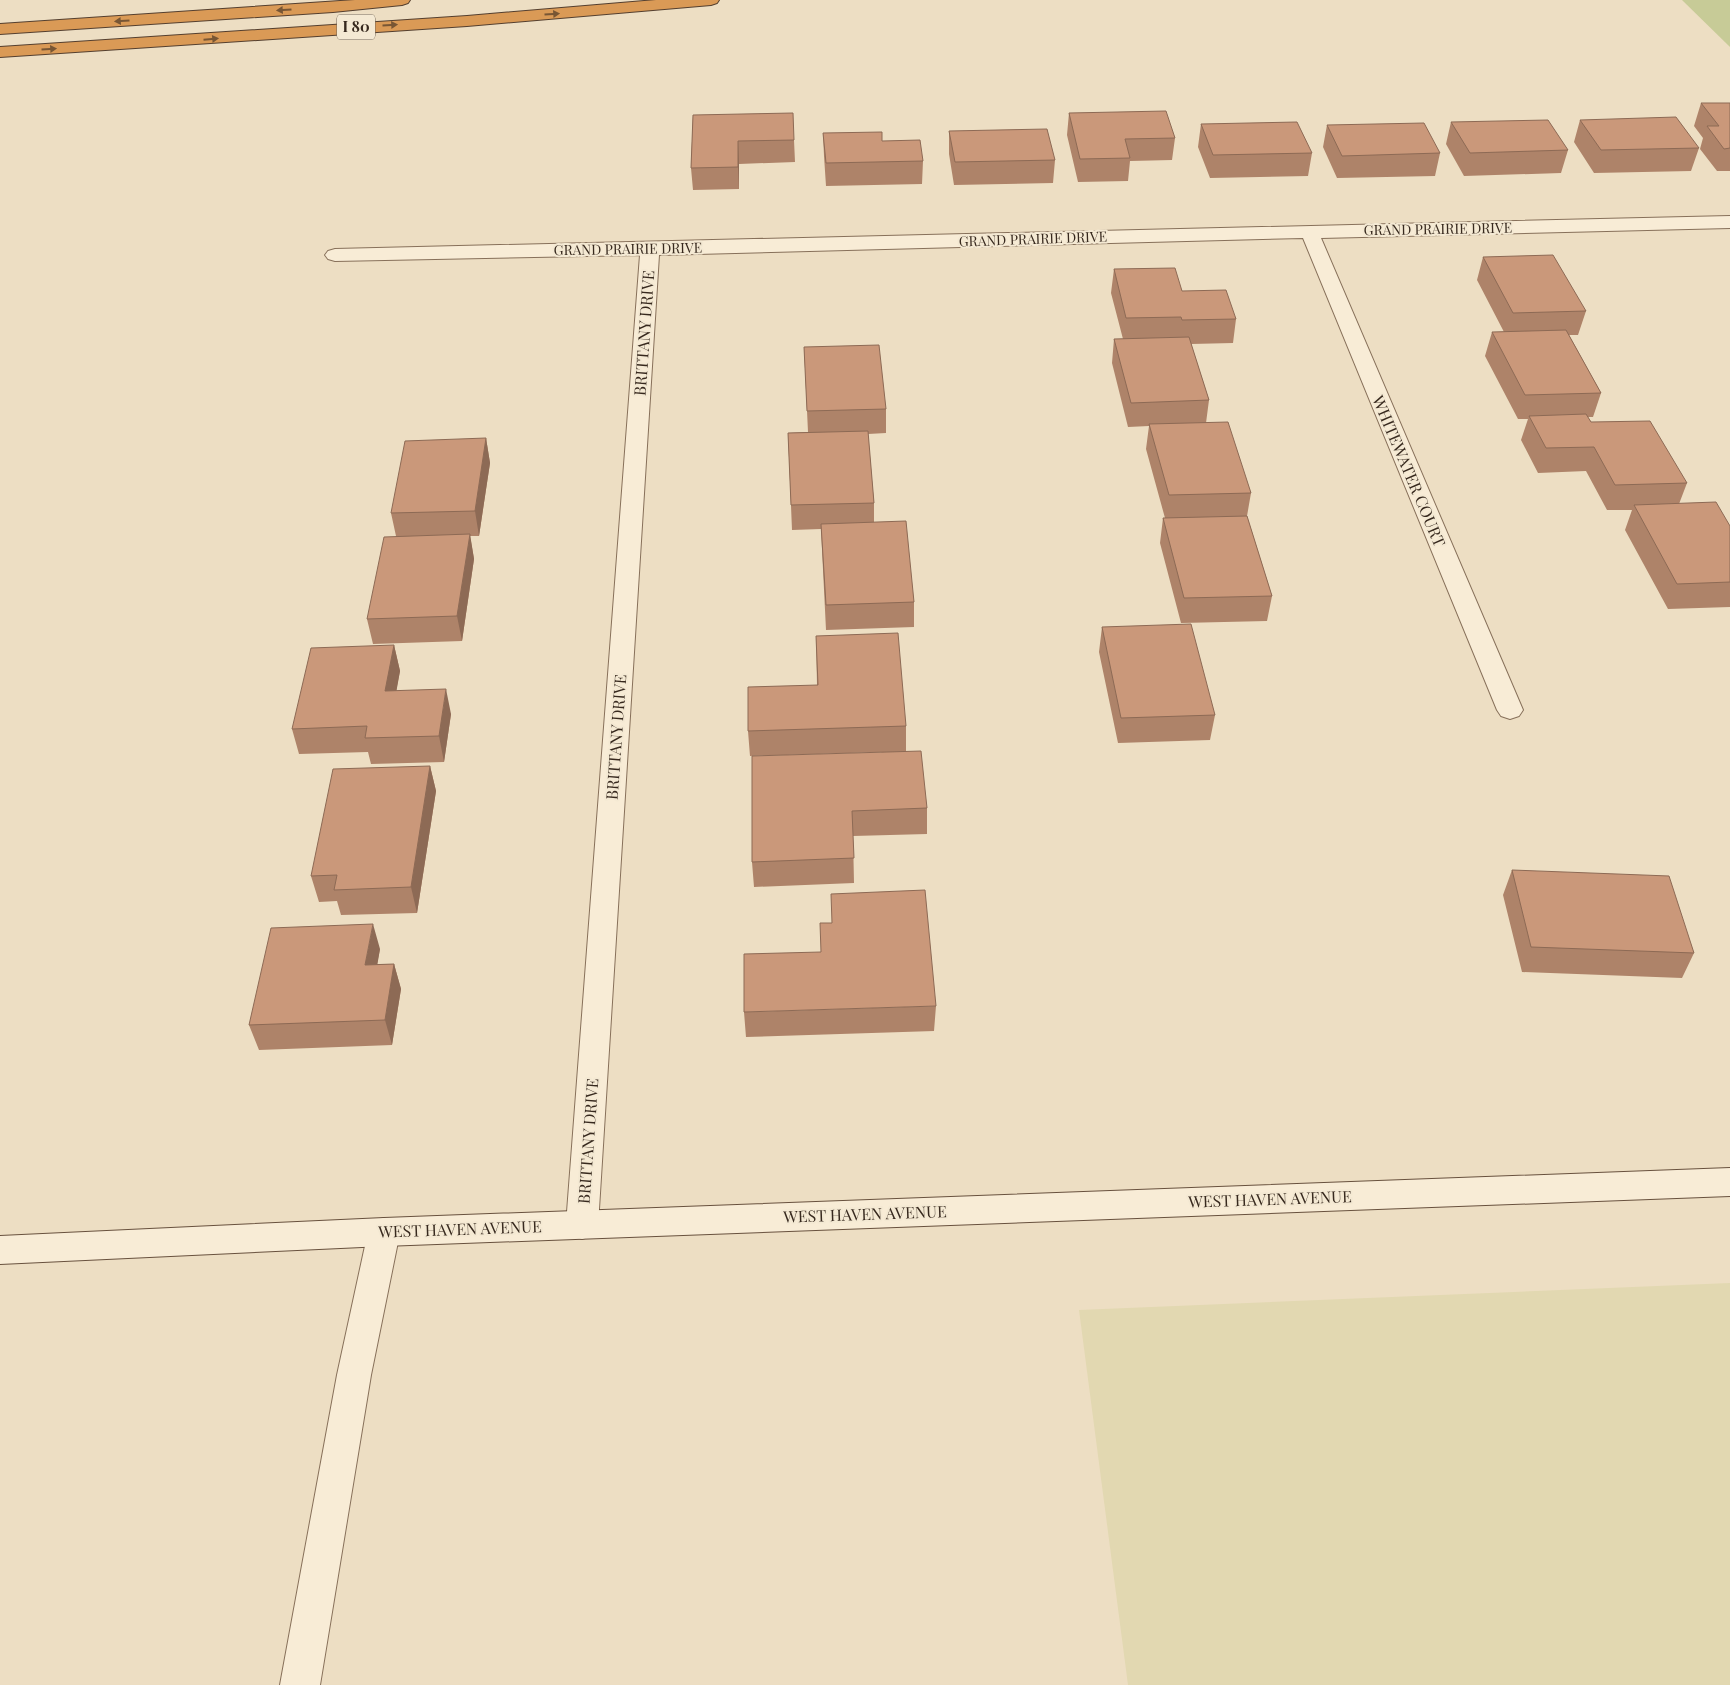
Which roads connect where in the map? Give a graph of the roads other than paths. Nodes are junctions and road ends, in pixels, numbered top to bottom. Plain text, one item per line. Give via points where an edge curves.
1 (402, 0) edge
2 (711, 0) edge
3 (0, 29) edge
4 (0, 52) edge
5 (1730, 222) edge
6 (1308, 232) junction
7 (650, 249) junction
8 (335, 255) dead end
9 (1510, 710) dead end
10 (1730, 1182) edge
11 (582, 1225) junction
12 (384, 1232) junction
13 (0, 1250) edge
14 (300, 1685) edge

1 -> 3 highway, I 80
4 -> 2 highway, I 80 via 467,21
5 - 6 street, GRAND PRAIRIE DRIVE
6 - 7 street, GRAND PRAIRIE DRIVE
6 - 9 street, WHITEWATER COURT
7 - 8 street, GRAND PRAIRIE DRIVE
7 - 11 street, BRITTANY DRIVE
10 - 11 street, WEST HAVEN AVENUE
11 - 12 street, WEST HAVEN AVENUE
12 - 13 street, WEST HAVEN AVENUE
12 - 14 street via 354,1375

